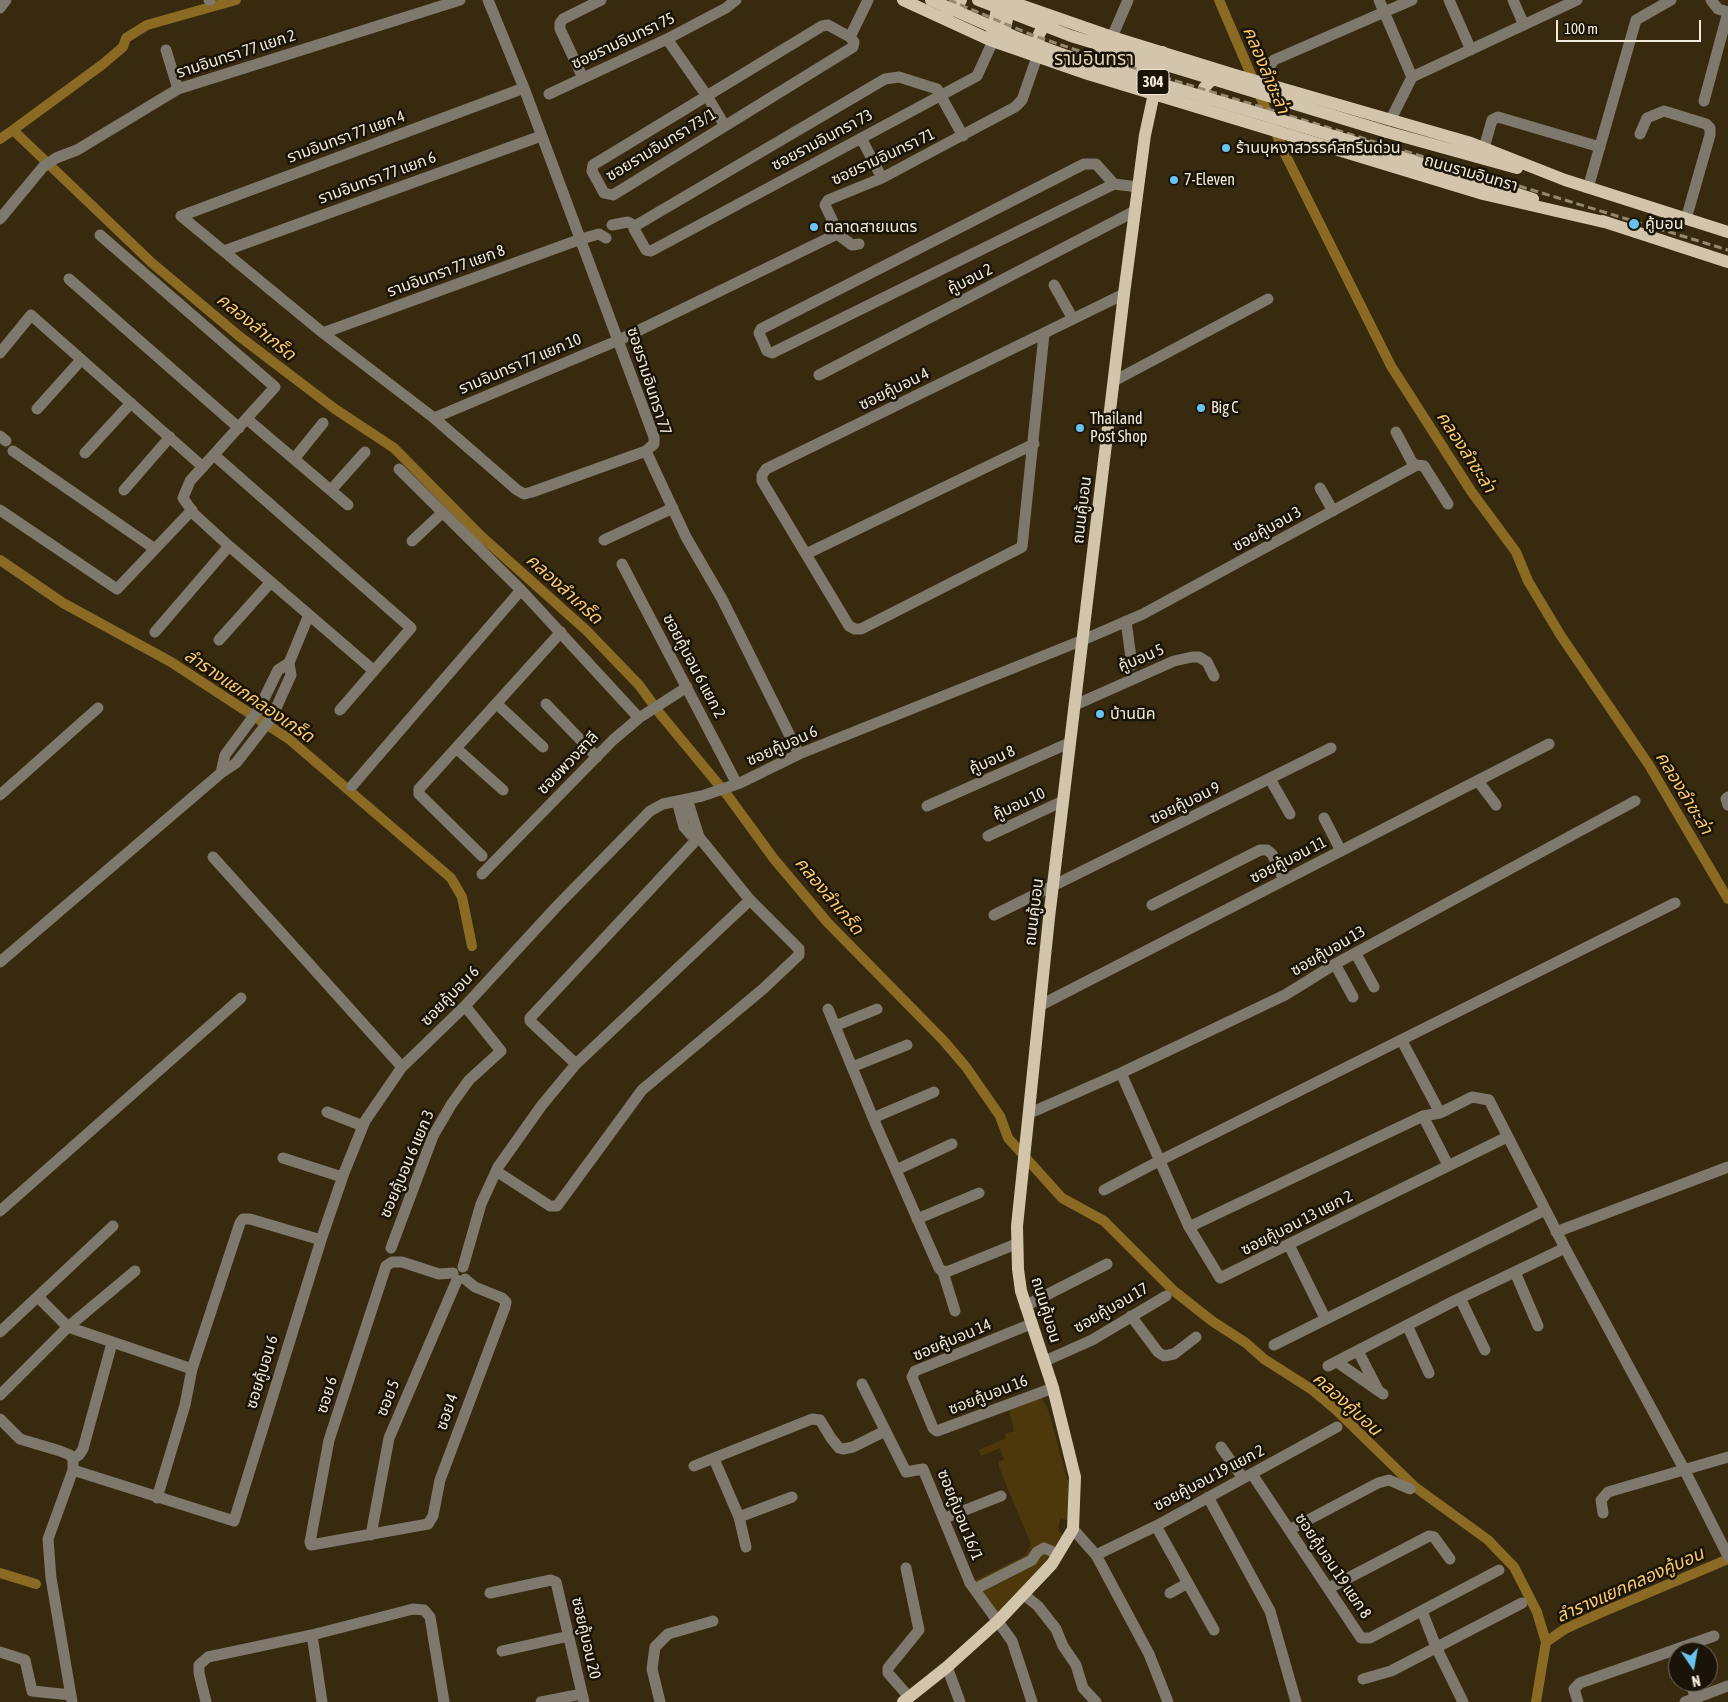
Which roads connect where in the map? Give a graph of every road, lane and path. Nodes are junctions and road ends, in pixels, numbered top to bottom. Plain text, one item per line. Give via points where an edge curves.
1 (6, 0) edge
2 (460, 0) edge
3 (488, 0) edge
4 (601, 0) edge
5 (736, 0) edge
6 (868, 0) edge
7 (903, 0) edge
8 (930, 0) edge
9 (962, 0) edge
10 (978, 0) edge
11 (1032, 0) edge
12 (1128, 0) edge
13 (1379, 0) edge
14 (1412, 0) edge
15 (1449, 0) edge
16 (1513, 0) edge
17 (1577, 0) edge
18 (1671, 0) edge
19 (1711, 0) edge
20 (1007, 1) edge
21 (0, 8) edge
22 (1039, 12) junction
23 (1384, 12) junction
24 (1728, 12) edge
25 (934, 16) junction
26 (1062, 19) junction
27 (1524, 25) junction
28 (1085, 27) junction
29 (850, 37) junction
30 (1112, 37) junction
31 (667, 39) junction
32 (995, 42) junction
33 (166, 50) dead end
34 (1471, 50) junction
35 (1163, 52) junction
36 (1042, 58) junction
37 (1222, 71) junction
38 (1157, 77) junction
39 (1412, 77) junction
40 (583, 78) junction
41 (1261, 82) junction
42 (178, 88) junction
43 (524, 88) junction
44 (549, 94) dead end
45 (1153, 94) junction
46 (941, 95) junction
47 (707, 96) junction
48 (1704, 101) dead end
49 (1208, 110) junction
50 (1391, 119) junction
51 (725, 126) junction
52 (1640, 134) dead end
53 (541, 136) junction
54 (963, 136) junction
55 (861, 138) junction
56 (1600, 147) junction
57 (1484, 148) junction
58 (882, 178) junction
59 (1565, 180) junction
60 (1114, 184) junction
61 (1138, 187) junction
62 (1588, 188) junction
63 (1135, 212) junction
64 (0, 219) edge
65 (1686, 219) junction
66 (1608, 223) junction
67 (612, 225) dead end
68 (635, 226) junction
69 (1728, 232) edge
70 (836, 233) junction
71 (100, 236) dead end
72 (606, 238) dead end
73 (580, 239) junction
74 (859, 244) dead end
75 (224, 251) junction
76 (1728, 262) edge
77 (69, 279) dead end
78 (1054, 284) dead end
79 (1124, 294) junction
80 (1268, 300) dead end
81 (1073, 319) junction
82 (323, 333) junction
83 (1044, 334) junction
84 (619, 340) junction
85 (0, 353) edge
86 (82, 360) junction
87 (819, 374) dead end
88 (1114, 381) junction
89 (131, 404) junction
90 (37, 409) dead end
91 (434, 418) junction
92 (247, 419) junction
93 (322, 423) dead end
94 (239, 428) junction
95 (1396, 432) dead end
96 (170, 437) junction
97 (1034, 444) junction
98 (13, 451) dead end
99 (646, 451) junction
100 (366, 452) dead end
101 (84, 454) dead end
102 (214, 455) junction
103 (294, 459) junction
104 (1414, 466) junction
105 (203, 467) junction
106 (399, 469) dead end
107 (1320, 488) dead end
108 (124, 490) dead end
109 (331, 490) junction
110 (1448, 504) dead end
111 (348, 505) dead end
112 (673, 508) junction
113 (0, 510) edge
114 (192, 510) junction
115 (1333, 511) junction
116 (442, 512) junction
117 (604, 540) dead end
118 (412, 541) dead end
119 (229, 546) junction
120 (155, 549) junction
121 (806, 554) junction
122 (622, 564) dead end
123 (270, 583) junction
124 (521, 590) junction
125 (308, 617) junction
126 (1126, 621) junction
127 (155, 632) dead end
128 (561, 632) junction
129 (219, 640) dead end
130 (1084, 640) junction
131 (289, 663) junction
132 (1132, 665) dead end
133 (373, 670) junction
134 (1214, 676) dead end
135 (686, 687) junction
136 (497, 704) junction
137 (546, 704) dead end
138 (1075, 705) junction
139 (98, 708) dead end
140 (340, 710) dead end
141 (640, 717) junction
142 (1069, 743) junction
143 (1549, 744) dead end
144 (543, 747) dead end
145 (456, 748) junction
146 (1331, 748) dead end
147 (799, 754) junction
148 (597, 757) junction
149 (221, 773) junction
150 (1270, 779) junction
151 (1478, 781) junction
152 (352, 786) dead end
153 (732, 786) junction
154 (503, 790) dead end
155 (0, 795) edge
156 (1728, 797) edge
157 (682, 800) junction
158 (1635, 801) dead end
159 (1063, 802) junction
160 (1496, 805) dead end
161 (1728, 805) edge
162 (927, 806) dead end
163 (1290, 814) dead end
164 (1324, 818) dead end
165 (988, 836) dead end
166 (699, 837) junction
167 (1341, 851) junction
168 (482, 856) dead end
169 (212, 857) dead end
170 (482, 874) dead end
171 (1284, 880) junction
172 (1053, 887) junction
173 (750, 900) junction
174 (1675, 903) dead end
175 (1152, 906) dead end
176 (994, 915) dead end
177 (1356, 954) junction
178 (0, 962) edge
179 (1336, 964) junction
180 (1374, 987) dead end
181 (1353, 997) dead end
182 (241, 998) dead end
183 (1041, 1005) junction
184 (465, 1006) junction
185 (828, 1009) dead end
186 (877, 1009) dead end
187 (835, 1026) junction
188 (1402, 1040) junction
189 (907, 1045) dead end
190 (576, 1064) junction
191 (402, 1067) junction
192 (852, 1067) junction
193 (1121, 1073) junction
194 (934, 1092) dead end
195 (327, 1112) dead end
196 (1030, 1113) junction
197 (1440, 1113) junction
198 (1423, 1116) junction
199 (873, 1118) junction
200 (363, 1126) junction
201 (1507, 1137) junction
202 (952, 1144) dead end
203 (283, 1158) dead end
204 (1160, 1160) junction
205 (1448, 1165) junction
206 (1728, 1167) edge
207 (896, 1170) junction
208 (496, 1171) junction
209 (342, 1177) junction
210 (1104, 1190) dead end
211 (979, 1193) dead end
212 (1545, 1210) junction
213 (0, 1211) edge
214 (917, 1220) junction
215 (113, 1226) dead end
216 (1189, 1227) junction
217 (1556, 1232) junction
218 (320, 1240) junction
219 (1016, 1244) junction
220 (1289, 1245) junction
221 (391, 1248) dead end
222 (1565, 1248) junction
223 (1107, 1264) dead end
224 (135, 1272) dead end
225 (943, 1272) junction
226 (1515, 1272) junction
227 (458, 1277) junction
228 (1166, 1296) dead end
229 (38, 1297) junction
230 (1460, 1298) junction
231 (1025, 1306) junction
232 (955, 1311) dead end
233 (1132, 1316) junction
234 (1326, 1318) junction
235 (1032, 1324) junction
236 (1408, 1325) junction
237 (1538, 1326) dead end
238 (68, 1327) junction
239 (0, 1332) edge
240 (1196, 1337) dead end
241 (112, 1343) junction
242 (1274, 1345) dead end
243 (1485, 1350) dead end
244 (1358, 1351) junction
245 (1045, 1362) junction
246 (192, 1369) junction
247 (1429, 1373) dead end
248 (862, 1384) dead end
249 (1053, 1388) junction
250 (0, 1395) edge
251 (922, 1402) joint
252 (0, 1419) edge
253 (1337, 1427) dead end
254 (885, 1431) junction
255 (1221, 1447) dead end
256 (1728, 1457) edge
257 (714, 1459) junction
258 (73, 1465) junction
259 (694, 1466) dead end
260 (1684, 1469) junction
261 (1248, 1476) junction
262 (1410, 1489) dead end
263 (1001, 1496) dead end
264 (792, 1497) dead end
265 (1208, 1497) junction
266 (157, 1498) junction
267 (1603, 1513) dead end
268 (739, 1517) junction
269 (945, 1518) junction
270 (1156, 1526) junction
271 (1073, 1529) junction
272 (1289, 1530) junction
273 (371, 1535) junction
274 (746, 1547) dead end
275 (1058, 1554) junction
276 (1096, 1555) junction
277 (1728, 1556) edge
278 (1450, 1558) dead end
279 (906, 1568) dead end
280 (1499, 1570) dead end
281 (1188, 1583) junction
282 (1329, 1588) junction
283 (975, 1590) junction
284 (490, 1593) dead end
285 (1170, 1593) dead end
286 (1023, 1594) junction
287 (1522, 1603) dead end
288 (1422, 1611) junction
289 (713, 1621) dead end
290 (998, 1621) junction
291 (1214, 1630) dead end
292 (312, 1635) junction
293 (569, 1636) junction
294 (1714, 1636) dead end
295 (1700, 1642) edge
296 (1436, 1647) junction
297 (502, 1651) dead end
298 (0, 1652) edge
299 (1668, 1654) edge
300 (947, 1666) junction
301 (1364, 1679) dead end
302 (1728, 1686) edge
303 (36, 1697) edge
304 (71, 1698) edge
305 (583, 1698) edge
306 (906, 1699) edge
307 (1692, 1701) edge
308 (206, 1702) edge
309 (322, 1702) edge
310 (444, 1702) edge
311 (541, 1702) edge
312 (660, 1702) edge
313 (960, 1702) edge
314 (1032, 1702) edge
315 (1096, 1702) edge
316 (1168, 1702) edge
317 (1296, 1702) edge
318 (1463, 1702) edge
319 (1578, 1702) edge

1 - 21 street
2 - 42 street, รามอินทรา 77 แยก 2
3 - 43 street, ซอยรามอินทรา 77
4 - 40 street via 560,23
5 - 31 street, ซอยรามอินทรา 75
6 - 29 street, ซอยรามอินทรา 73/1
7 - 25 main road, ถนนรามอินทรา / 304
8 - 66 main road, ถนนรามอินทรา / 304, bridge via 1064,55
9 - 25 main road via 949,13
10 - 59 main road, ถนนรามอินทรา / 304, bridge via 1072,36 1467,156
11 - 22 main road
12 - 30 street
13 - 23 street
14 - 23 street
15 - 34 street
16 - 27 street
17 - 27 street
18 - 56 street via 1636,20
19 - 24 street
20 - 22 main road, ถนนรามอินทรา / 304
20 - 32 main road
22 - 26 main road, ถนนรามอินทรา / 304
23 - 39 street
23 - 41 street via 1274,60
24 - 48 street
25 - 32 main road, ถนนรามอินทรา / 304
26 - 28 main road, ถนนรามอินทรา / 304
26 - 36 main road via 1044,26 1039,34
27 - 34 street
28 - 30 main road, ถนนรามอินทรา / 304
28 - 38 main road via 1102,52 1153,71
29 - 47 street, ซอยรามอินทรา 73/1 via 833,26 822,26
29 - 51 street, ซอยรามอินทรา 73/1 via 853,47
30 - 35 main road, ถนนรามอินทรา / 304
31 - 40 street, ซอยรามอินทรา 75
31 - 47 street
32 - 36 main road, ถนนรามอินทรา / 304
32 - 46 street, ซอยรามอินทรา 73 via 980,73
33 - 42 street
34 - 39 street
35 - 37 main road, ถนนรามอินทรา / 304
35 - 38 main road, ถนนคู้บอน
36 - 45 main road, ถนนรามอินทรา / 304
36 - 54 street, ซอยรามอินทรา 71 via 1019,104
37 - 41 main road, ถนนรามอินทรา / 304
37 - 49 main road via 1204,88 1202,101
38 - 45 main road, ถนนคู้บอน
39 - 50 street
40 - 44 street, ซอยรามอินทรา 75
41 - 50 main road, ถนนรามอินทรา / 304
42 - 64 street, รามอินทรา 77 แยก 2 via 43,167
43 - 53 street, ซอยรามอินทรา 77
43 - 75 street, รามอินทรา 77 แยก 4 via 181,216
45 - 49 main road, ถนนรามอินทรา / 304
45 - 61 main road, ถนนคู้บอน
46 - 54 street
46 - 55 street, ซอยรามอินทรา 73
46 - 68 street via 937,88 899,77 885,79
47 - 51 street
47 - 51 street, ซอยรามอินทรา 73/1 via 593,165 592,171 604,193 613,195
49 - 66 main road, ถนนรามอินทรา / 304 via 1482,194
50 - 57 main road, ถนนรามอินทรา / 304
52 - 65 street via 1647,118 1664,111 1710,128
53 - 73 street, ซอยรามอินทรา 77
53 - 75 street, รามอินทรา 77 แยก 6
54 - 58 street, ซอยรามอินทรา 71
55 - 58 street
55 - 68 street, ซอยรามอินทรา 73 via 648,252
56 - 57 street via 1498,117 1492,120
56 - 62 street
57 - 59 main road, ถนนรามอินทรา / 304
58 - 70 street, ซอยรามอินทรา 71 via 828,200 825,205
59 - 62 main road, ถนนรามอินทรา / 304
60 - 60 street via 772,353 767,351 759,333 761,329 1084,164 1096,164
60 - 61 street
61 - 63 main road, ถนนคู้บอน
62 - 65 main road, ถนนรามอินทรา / 304
63 - 79 main road, ถนนคู้บอน
63 - 87 street, คู้บอน 2
65 - 69 main road, ถนนรามอินทรา / 304
66 - 76 main road, ถนนรามอินทรา / 304
67 - 68 street via 628,222
70 - 74 street via 852,245
70 - 84 street
71 - 92 street via 275,387
72 - 73 street, รามอินทรา 77 แยก 8 via 599,234
73 - 82 street, รามอินทรา 77 แยก 8
73 - 84 street, ซอยรามอินทรา 77
75 - 82 street
77 - 94 street
78 - 81 street
79 - 81 street, ซอยคู้บอน 4
79 - 88 main road, ถนนคู้บอน
80 - 88 street
81 - 83 street, ซอยคู้บอน 4
82 - 91 street
83 - 97 street
83 - 121 street, ซอยคู้บอน 4 via 766,469 762,481
84 - 91 street, รามอินทรา 77 แยก 10
84 - 99 street, ซอยรามอินทรา 77 via 654,436 654,444
85 - 86 street via 31,315
86 - 89 street
86 - 90 street
88 - 130 main road, ถนนคู้บอน
89 - 96 street
89 - 101 street
91 - 99 street via 524,494
92 - 94 street
92 - 103 street
93 - 103 street
94 - 102 street
95 - 104 street
96 - 105 street
96 - 108 street
97 - 121 street
97 - 121 street, ซอยคู้บอน 4 via 1022,547 861,628 855,630 849,626
98 - 120 street
99 - 112 street, ซอยรามอินทรา 77
100 - 109 street
102 - 105 street
102 - 133 street via 411,628
103 - 109 street
104 - 110 street via 1424,466
104 - 115 street, ซอยคู้บอน 3
105 - 114 street via 190,481 183,498
106 - 116 street
107 - 115 street
109 - 111 street
112 - 117 street
112 - 147 street, ซอยรามอินทรา 77
113 - 120 street via 117,589
114 - 119 street
114 - 120 street
115 - 126 street, ซอยคู้บอน 3
116 - 118 street
116 - 124 street
119 - 123 street
119 - 127 street
122 - 135 street, ซอยคู้บอน 6 แยก 2
123 - 125 street
123 - 129 street
124 - 128 street
124 - 152 street
125 - 131 street
125 - 133 street
126 - 130 street, ซอยคู้บอน 3
126 - 132 street
128 - 136 street
128 - 141 street
130 - 138 main road, ถนนคู้บอน
130 - 147 street, ซอยคู้บอน 6
131 - 149 street via 278,670 259,709 225,755
131 - 149 street via 291,675 272,716 236,763
133 - 140 street
134 - 138 street, คู้บอน 5 via 1206,662 1200,657 1192,657
135 - 141 street, ซอยพวงสาลี
135 - 153 street, ซอยคู้บอน 6 แยก 2
136 - 144 street
136 - 145 street
137 - 148 street
138 - 142 main road, ถนนคู้บอน
139 - 155 street
141 - 148 street, ซอยพวงสาลี
142 - 159 main road, ถนนคู้บอน
142 - 162 street, คู้บอน 8
143 - 151 street, ซอยคู้บอน 11
145 - 154 street
145 - 168 street via 418,791
146 - 150 street, ซอยคู้บอน 9
147 - 153 street, ซอยคู้บอน 6
148 - 170 street, ซอยพวงสาลี
149 - 178 street
150 - 163 street
150 - 172 street, ซอยคู้บอน 9
151 - 160 street
151 - 167 street, ซอยคู้บอน 11
153 - 157 street, ซอยคู้บอน 6
156 - 161 street
157 - 166 street
157 - 184 street, ซอยคู้บอน 6 via 650,811 558,904
158 - 177 street, ซอยคู้บอน 13
159 - 165 street, คู้บอน 10
159 - 172 main road, ถนนคู้บอน
164 - 167 street
166 - 173 street
166 - 190 street via 530,1018
167 - 171 street, ซอยคู้บอน 11
169 - 191 street
171 - 175 street via 1272,854 1260,850
171 - 183 street, ซอยคู้บอน 11
172 - 176 street, ซอยคู้บอน 9
172 - 183 main road, ถนนคู้บอน
173 - 190 street
173 - 208 street via 799,949 799,955 642,1090 557,1206 550,1206
174 - 188 street
177 - 179 street, ซอยคู้บอน 13
177 - 180 street
179 - 181 street
179 - 193 street, ซอยคู้บอน 13 via 1285,995
182 - 213 street
183 - 196 main road, ถนนคู้บอน
184 - 191 street, ซอยคู้บอน 6
184 - 221 street, ซอยคู้บอน 6 แยก 3 via 501,1051 469,1080 450,1105 433,1136
185 - 187 street
186 - 187 street
187 - 192 street
188 - 197 street
188 - 204 street
189 - 192 street
190 - 208 street via 518,1136
191 - 200 street, ซอยคู้บอน 6
192 - 199 street
193 - 196 street, ซอยคู้บอน 13
193 - 204 street, ซอยคู้บอน 13 แยก 2
194 - 199 street
195 - 200 street
196 - 219 main road, ถนนคู้บอน
197 - 198 street
197 - 201 street via 1472,1097 1489,1100
198 - 205 street
198 - 216 street
199 - 207 street
200 - 209 street, ซอยคู้บอน 6
201 - 205 street, ซอยคู้บอน 13 แยก 2
201 - 212 street
202 - 207 street
203 - 209 street
204 - 210 street
204 - 216 street, ซอยคู้บอน 13 แยก 2
205 - 220 street, ซอยคู้บอน 13 แยก 2
206 - 217 street
207 - 214 street
208 - 227 street via 481,1204 463,1267 468,1275
209 - 218 street, ซอยคู้บอน 6
211 - 214 street
212 - 217 street
212 - 234 street
214 - 225 street
215 - 229 street
216 - 220 street, ซอยคู้บอน 13 แยก 2 via 1220,1278
217 - 222 street
218 - 246 street via 243,1219
218 - 266 street, ซอยคู้บอน 6 via 236,1518 231,1521
219 - 225 street
219 - 231 main road, ถนนคู้บอน
220 - 234 street
222 - 226 street
222 - 260 street
223 - 231 street
224 - 238 street
225 - 232 street
226 - 230 street
226 - 237 street
227 - 273 street, ซอย 5 via 389,1438
227 - 273 street, ซอย 4 via 502,1298 506,1302 505,1307 440,1480 433,1516 428,1524
227 - 273 street, ซอย 6 via 402,1262 386,1266 329,1440 310,1542 313,1545
228 - 233 street, ซอยคู้บอน 17
229 - 238 street
229 - 239 street
230 - 236 street
230 - 243 street
231 - 235 main road, ถนนคู้บอน
233 - 240 street via 1164,1356 1174,1354
233 - 245 street, ซอยคู้บอน 17 via 1092,1340
234 - 242 street
235 - 245 main road, ถนนคู้บอน
235 - 251 street, ซอยคู้บอน 14 via 915,1371 912,1377
236 - 244 street
236 - 247 street
238 - 241 street
238 - 250 street
241 - 246 street
241 - 258 street via 82,1449
244 - 244 street via 1380,1392 1332,1364
245 - 249 main road, ถนนคู้บอน
246 - 266 street via 185,1405
248 - 254 street, ซอยคู้บอน 16/1
249 - 251 street, ซอยคู้บอน 16 via 941,1430 933,1428
249 - 271 main road, ถนนคู้บอน via 1075,1477
252 - 258 street, ซอยคู้บอน 6 via 20,1439 65,1453
253 - 261 street, ซอยคู้บอน 19 แยก 2
254 - 257 street via 843,1449 835,1443 820,1420 812,1419
254 - 269 street, ซอยคู้บอน 16/1 via 906,1472 923,1469
255 - 261 street, ซอยคู้บอน 19 แยก 8
256 - 260 street
257 - 259 street
257 - 268 street
258 - 266 street, ซอยคู้บอน 6
258 - 304 street via 48,1539 51,1578
260 - 267 street via 1608,1492 1601,1500
260 - 277 street
261 - 265 street, ซอยคู้บอน 19 แยก 2
261 - 272 street, ซอยคู้บอน 19 แยก 8
262 - 272 street via 1389,1480 1378,1483
263 - 269 street
264 - 268 street
265 - 270 street, ซอยคู้บอน 19 แยก 2
265 - 317 street via 1270,1611
268 - 274 street
269 - 283 street, ซอยคู้บอน 16/1
270 - 276 street, ซอยคู้บอน 19 แยก 2
270 - 281 street
271 - 275 main road, ถนนคู้บอน
271 - 276 street
272 - 282 street, ซอยคู้บอน 19 แยก 8
275 - 283 street via 1044,1548 1032,1560
275 - 286 main road, ถนนคู้บอน
276 - 316 street via 1149,1654
278 - 282 street via 1430,1536
279 - 306 street via 919,1630 888,1668 888,1673
280 - 288 street
281 - 285 street
281 - 291 street
282 - 288 street, ซอยคู้บอน 19 แยก 8 via 1364,1639
283 - 290 street, ซอยคู้บอน 16/1
284 - 293 street, ซอยคู้บอน 20 via 551,1580 556,1582
286 - 290 main road, ถนนคู้บอน
286 - 315 street via 1038,1606 1056,1629 1076,1665 1083,1688
287 - 296 street
288 - 296 street
289 - 312 street via 668,1634 655,1647 652,1669
290 - 300 main road, ถนนคู้บอน
290 - 314 street, ซอยคู้บอน 16/1 via 1012,1641
292 - 308 street via 208,1656 199,1665
292 - 309 street
292 - 310 street via 413,1609 424,1610 430,1617
293 - 297 street
293 - 305 street, ซอยคู้บอน 20
294 - 295 street
296 - 301 street via 1391,1671
296 - 318 street
298 - 303 street via 25,1660
299 - 319 street via 1580,1683 1574,1689
300 - 306 main road, ถนนคู้บอน
300 - 313 street
302 - 307 street
303 - 304 street
305 - 311 street

